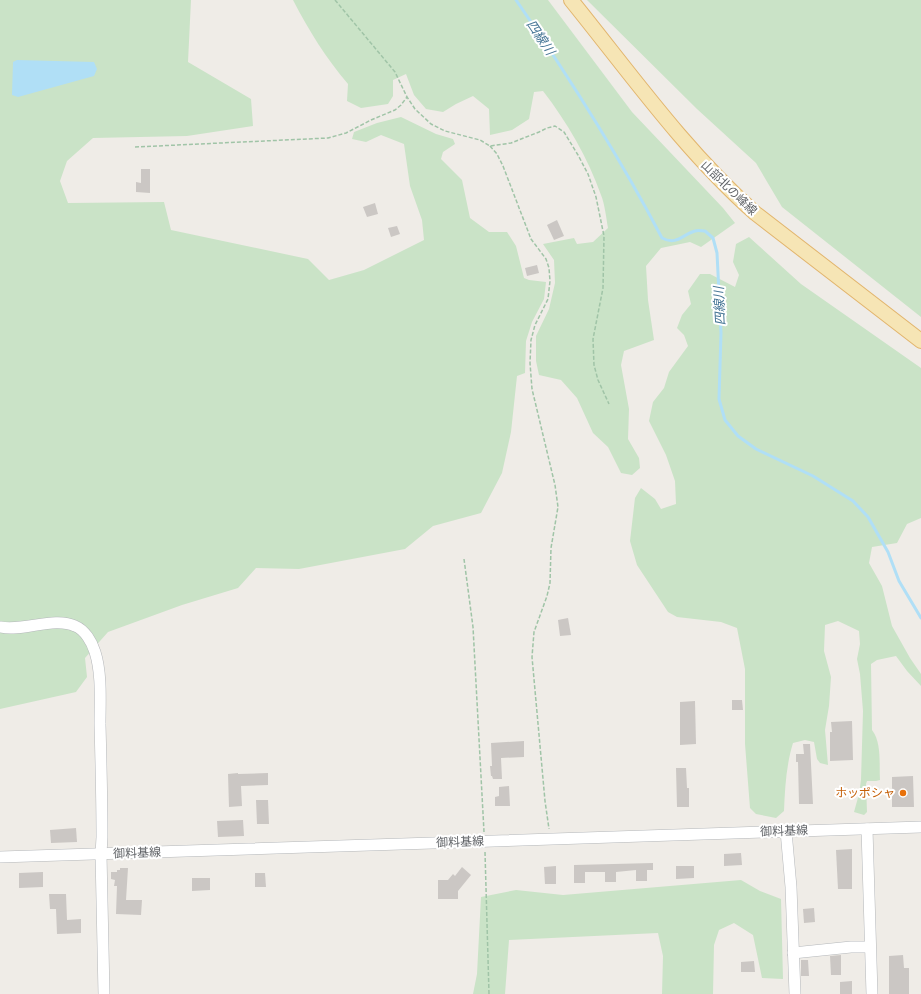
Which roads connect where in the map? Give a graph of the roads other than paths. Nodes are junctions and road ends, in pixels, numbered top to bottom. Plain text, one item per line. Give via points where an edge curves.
1 (571, 0) edge
2 (921, 341) edge
3 (0, 627) edge
4 (921, 827) edge
5 (867, 829) junction
6 (786, 831) junction
7 (101, 854) junction
8 (0, 857) edge
9 (870, 946) junction
10 (793, 953) junction
11 (104, 994) edge
12 (795, 994) edge
13 (872, 994) edge

1 - 2 main road, 山部北の峰線 via 685,142 734,195
3 - 7 street via 25,628 64,623 75,625 83,630 94,649 98,667 100,714
4 - 5 street, 御料基線
5 - 6 street, 御料基線
5 - 9 street
6 - 7 street, 御料基線
6 - 10 street
7 - 8 street, 御料基線
7 - 11 street
9 - 10 street
9 - 13 street
10 - 12 street

